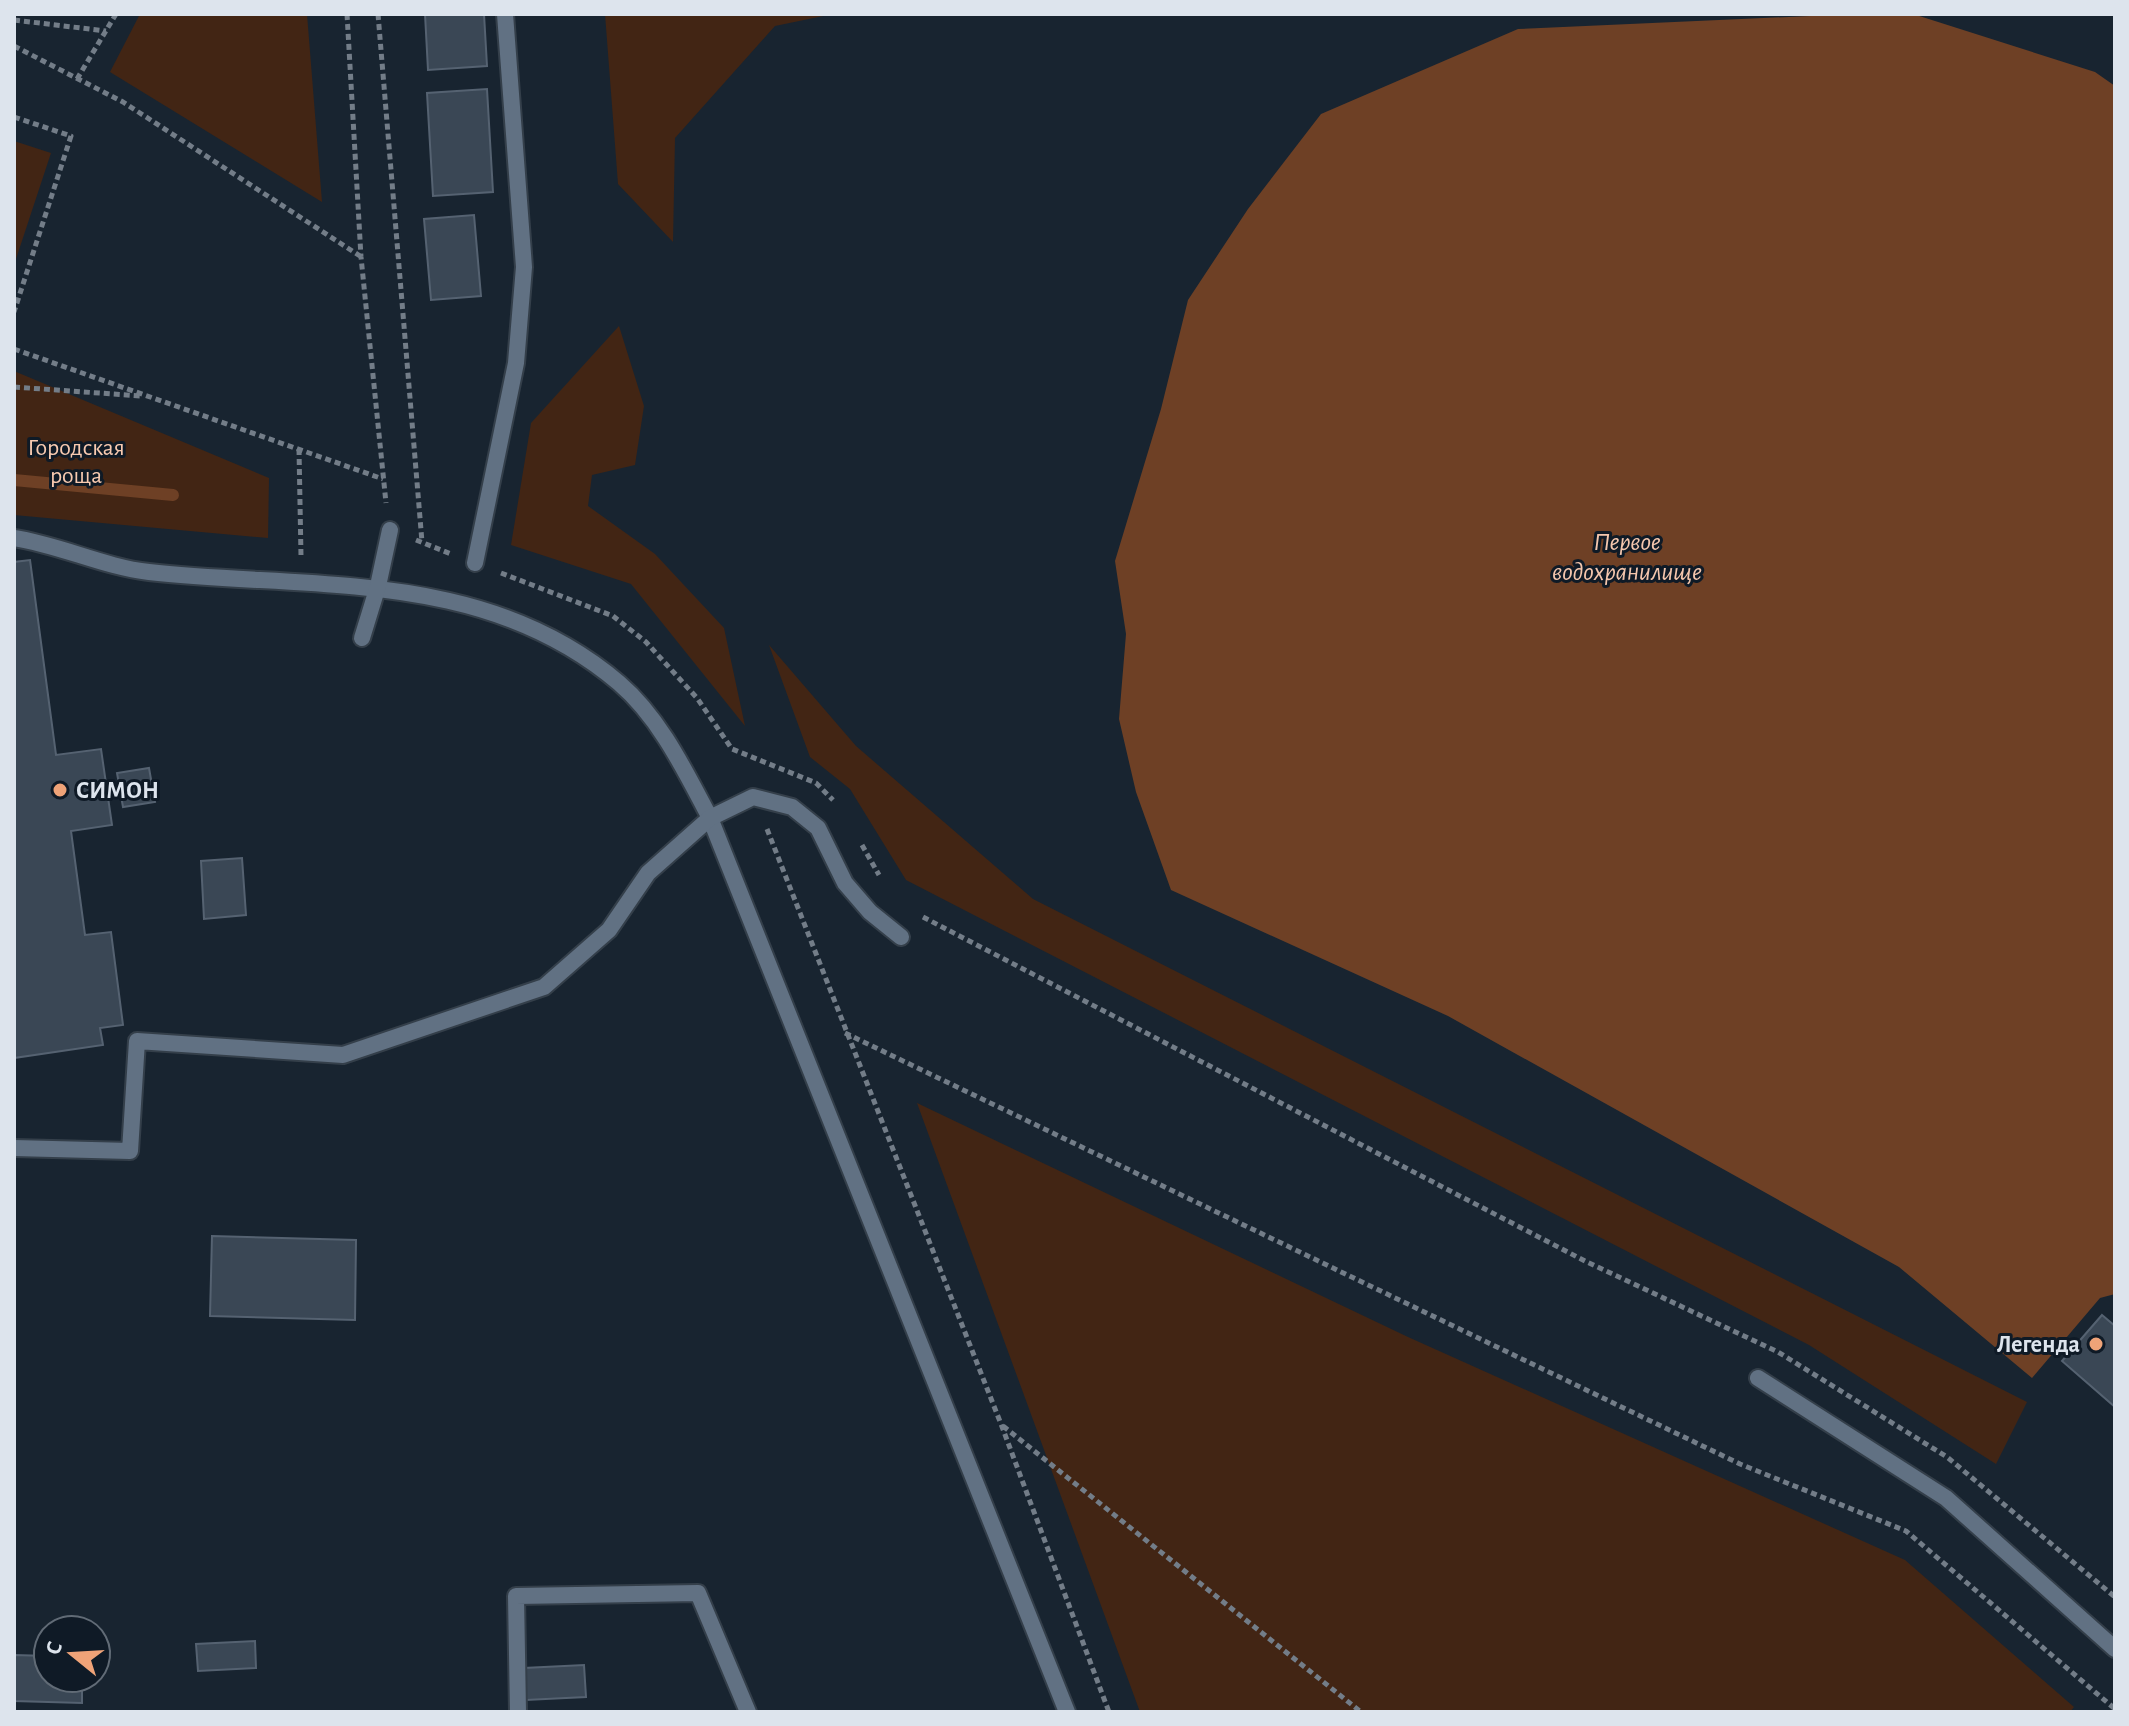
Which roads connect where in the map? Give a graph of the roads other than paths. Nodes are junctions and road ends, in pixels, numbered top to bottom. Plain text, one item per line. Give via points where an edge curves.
1 (505, 14) edge
2 (390, 530) road end
3 (14, 538) edge
4 (475, 563) dead end
5 (378, 586) junction
6 (362, 638) dead end
7 (710, 818) junction
8 (901, 937) dead end
9 (14, 1148) edge
10 (1758, 1378) dead end
11 (2115, 1649) edge
12 (518, 1712) edge
13 (748, 1712) edge
14 (1067, 1712) edge

1 - 4 lane via 524,267 516,363
2 - 5 lane
3 - 5 lane via 146,572
5 - 6 lane
5 - 7 lane via 470,604 551,638 619,683 656,725
7 - 8 lane via 753,797 792,807 818,828 845,883
7 - 9 lane via 648,873 609,930 544,987 343,1055 137,1041 130,1151
7 - 14 lane
10 - 11 lane via 1946,1498
12 - 13 lane via 516,1596 698,1593

